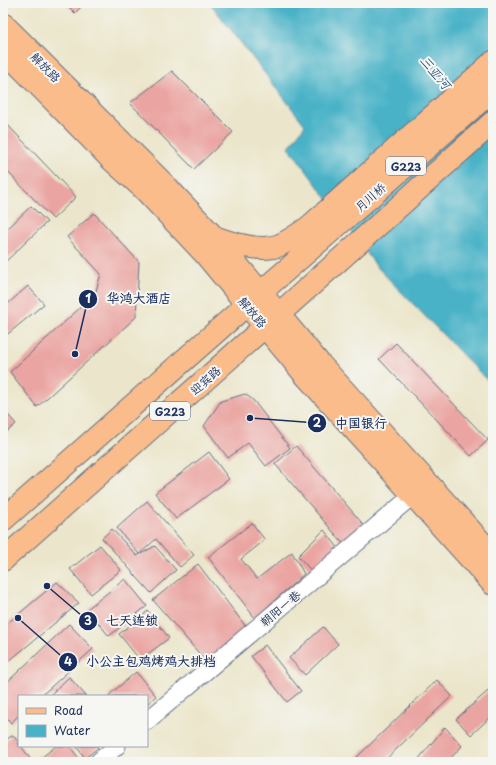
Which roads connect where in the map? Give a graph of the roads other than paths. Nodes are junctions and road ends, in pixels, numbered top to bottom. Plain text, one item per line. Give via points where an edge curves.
1 (3, 24) edge
2 (3, 49) edge
3 (493, 62) edge
4 (493, 90) edge
5 (493, 122) edge
6 (315, 234) junction
7 (214, 237) junction
8 (253, 299) junction
9 (271, 320) junction
10 (412, 496) junction
11 (3, 520) edge
12 (493, 555) edge
13 (3, 560) edge
14 (493, 584) edge
15 (148, 720) edge
16 (116, 747) edge
17 (98, 762) edge

1 - 7 main road, 解放路
2 - 8 main road, 解放路 via 148,194 204,254
3 - 6 main road
4 - 6 main road, 月川桥 / G223
5 - 9 main road, 迎宾路 / G223
6 - 7 main road via 279,245 257,248 233,244
6 - 8 main road, G223
7 - 8 main road, 解放路
8 - 9 main road, 解放路
8 - 11 main road, G223
9 - 10 main road, 解放路 via 306,376
9 - 12 main road, 解放路 via 320,364
9 - 13 main road, 迎宾路 / G223
10 - 14 main road, 解放路
10 - 15 street, 朝阳一巷
16 - 17 street

